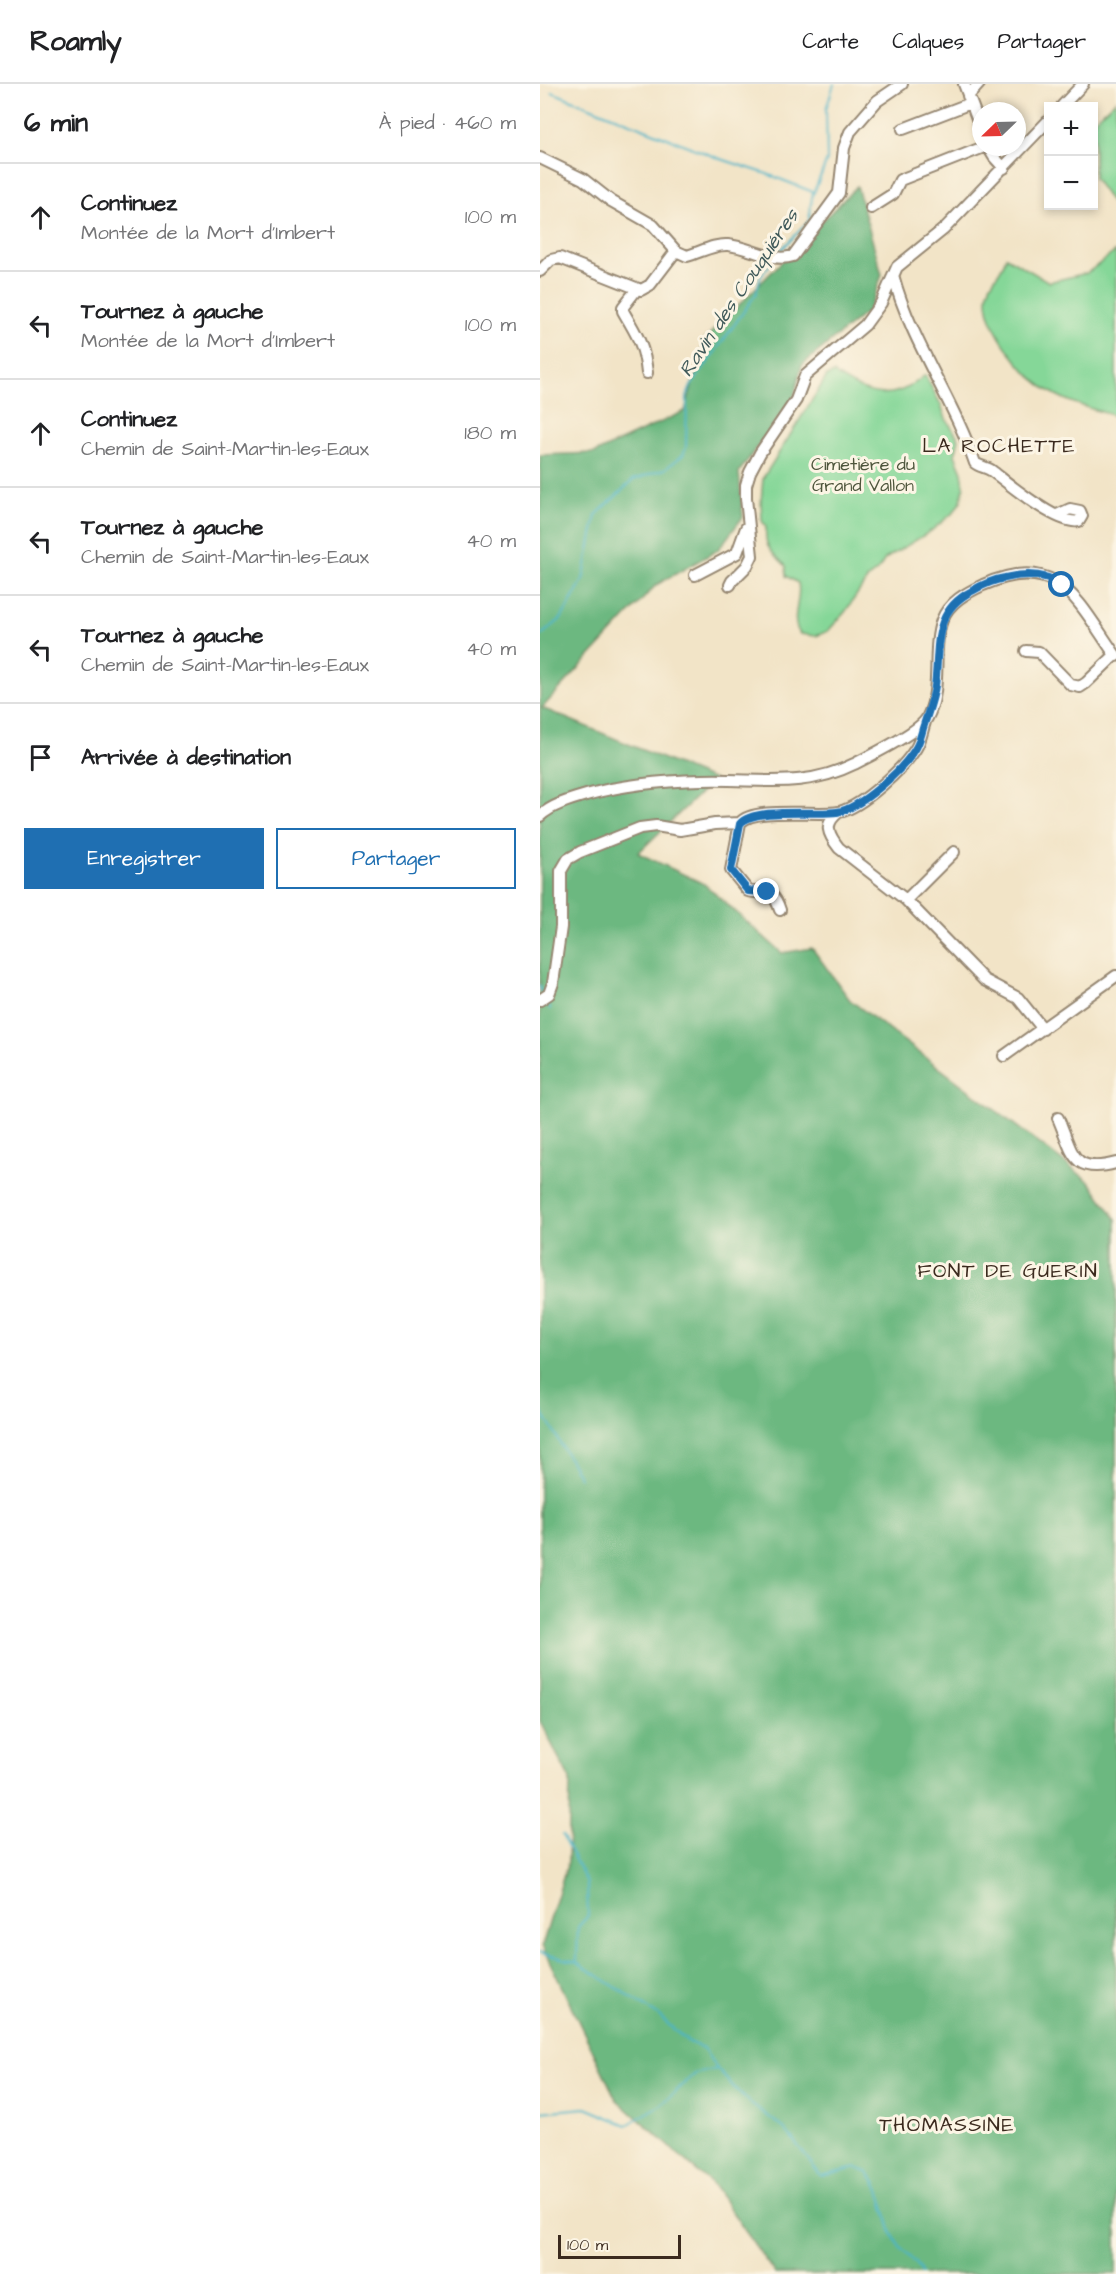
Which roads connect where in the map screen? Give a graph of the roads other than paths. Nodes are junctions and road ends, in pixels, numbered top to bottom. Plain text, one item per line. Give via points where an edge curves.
1 (902, 84) edge
2 (964, 84) edge
3 (979, 84) edge
4 (1083, 84) edge
5 (970, 99) junction
6 (1066, 102) edge
7 (972, 104) edge
8 (1044, 125) edge
9 (903, 129) dead end
10 (1037, 133) junction
11 (1044, 136) edge
12 (972, 152) edge
13 (993, 156) edge
14 (540, 158) edge
15 (1004, 168) junction
16 (870, 208) dead end
17 (676, 251) junction
18 (540, 271) edge
19 (893, 274) junction
20 (637, 289) junction
21 (647, 373) dead end
22 (1057, 515) dead end
23 (747, 522) junction
24 (695, 575) dead end
25 (730, 585) dead end
26 (1026, 651) dead end
27 (1115, 655) edge
28 (925, 721) junction
29 (839, 812) junction
30 (540, 816) edge
31 (740, 824) junction
32 (954, 852) dead end
33 (906, 900) junction
34 (780, 910) dead end
35 (1116, 976) edge
36 (540, 1000) edge
37 (1043, 1029) junction
38 (1004, 1056) dead end
39 (1058, 1118) dead end
40 (1116, 1163) edge

1 - 17 street via 877,101 850,132 844,148 839,193 793,256 772,256 729,245 688,256
2 - 5 street
3 - 5 street
4 - 6 street
5 - 7 street
5 - 9 street
8 - 10 street
10 - 11 street
10 - 15 street
12 - 16 street via 900,180 893,194
13 - 15 street
14 - 17 street via 583,179 611,201 653,225
15 - 19 street
17 - 20 street via 650,285
18 - 20 street via 551,260 561,258
19 - 22 street via 903,308 970,444 975,464
19 - 23 street via 881,303 865,325 805,376 796,400 750,472 745,491
20 - 21 street via 623,311 640,339
23 - 24 street via 737,553
23 - 25 street via 752,559
26 - 27 street via 1040,652 1071,685 1080,687
27 - 28 street via 1069,591 1057,581 1030,575 998,579 966,594 946,612 940,626 932,705
28 - 29 street via 915,750 884,784
28 - 30 street via 855,763 816,778 627,786 569,801
29 - 31 street via 751,816
29 - 33 street via 829,821 832,839 845,854
31 - 34 street via 731,870 748,891 767,892
31 - 36 street via 680,830 639,828 568,859 561,871 561,927 554,983 549,994
32 - 33 street
33 - 37 street via 984,980 1018,998
35 - 37 street
37 - 38 street
39 - 40 street via 1083,1165

